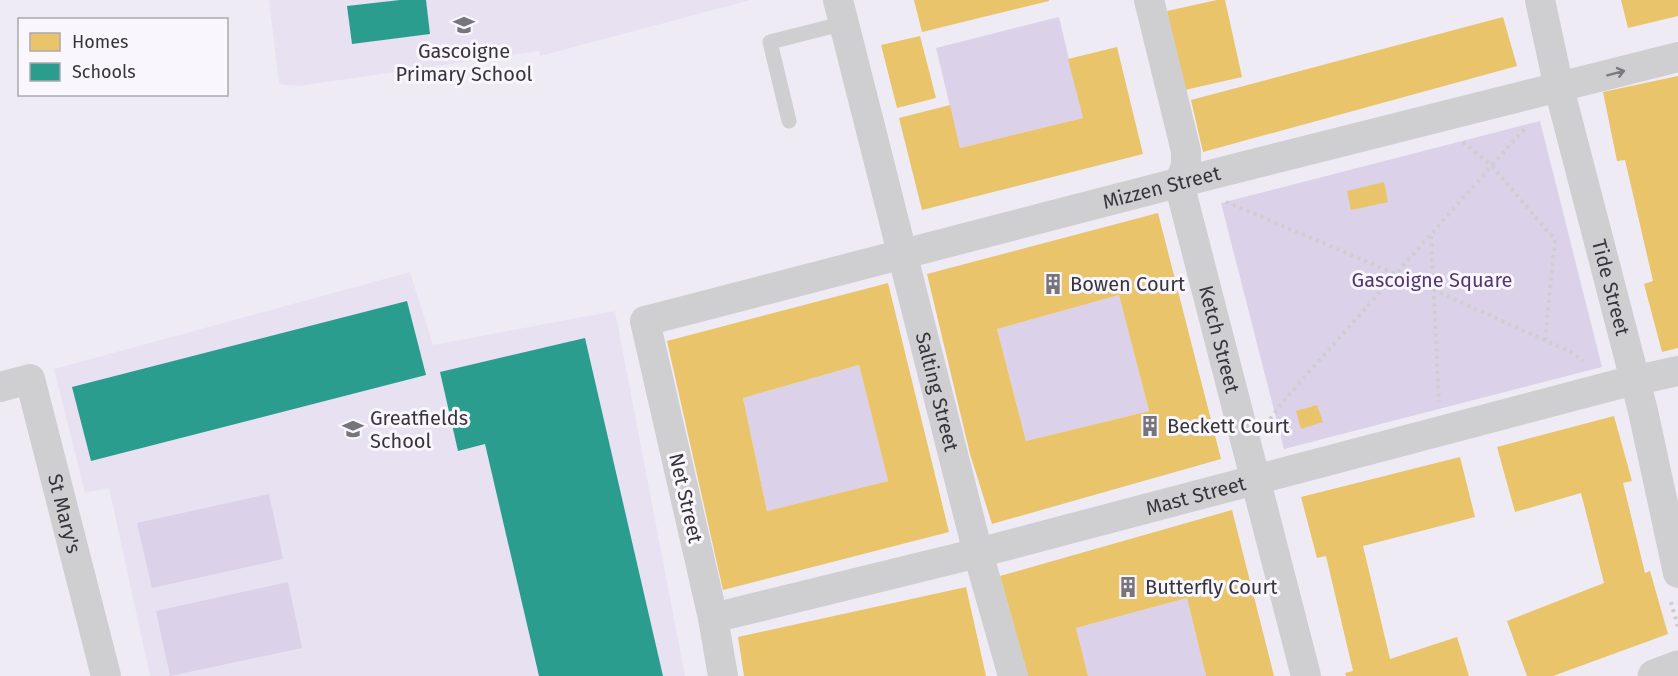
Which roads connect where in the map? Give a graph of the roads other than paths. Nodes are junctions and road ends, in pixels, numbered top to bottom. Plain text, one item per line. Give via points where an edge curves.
1 (1149, 0) edge
2 (1540, 0) edge
3 (842, 11) edge
4 (1678, 57) edge
5 (1559, 88) junction
6 (789, 122) dead end
7 (1179, 183) junction
8 (901, 254) junction
9 (645, 321) joint
10 (1678, 371) edge
11 (1625, 383) junction
12 (0, 387) edge
13 (1256, 480) junction
14 (978, 554) junction
15 (1678, 573) edge
16 (713, 618) junction
17 (106, 676) edge
18 (723, 676) edge
19 (1013, 676) edge
20 (1306, 676) edge

1 - 7 street, Ketch Street via 1186,151 1186,166
2 - 5 street, Tide Street
3 - 6 lane via 770,42
3 - 8 street, Salting Street
5 -> 4 street, Mizzen Street
5 - 7 street, Mizzen Street
5 - 11 street, Tide Street
7 - 8 street, Mizzen Street
7 - 13 street, Ketch Street
8 - 9 street, Mizzen Street
8 - 14 street, Salting Street
9 - 16 street, Net Street
10 - 11 street, Mast Street
11 - 13 street, Mast Street
11 - 15 street, Tide Street via 1643,411
12 - 17 street, St Mary's via 30,380
13 - 14 street, Mast Street
13 - 20 street, Ketch Street
14 - 16 street, Mast Street
14 - 19 street, Salting Street
16 - 18 street, Net Street

